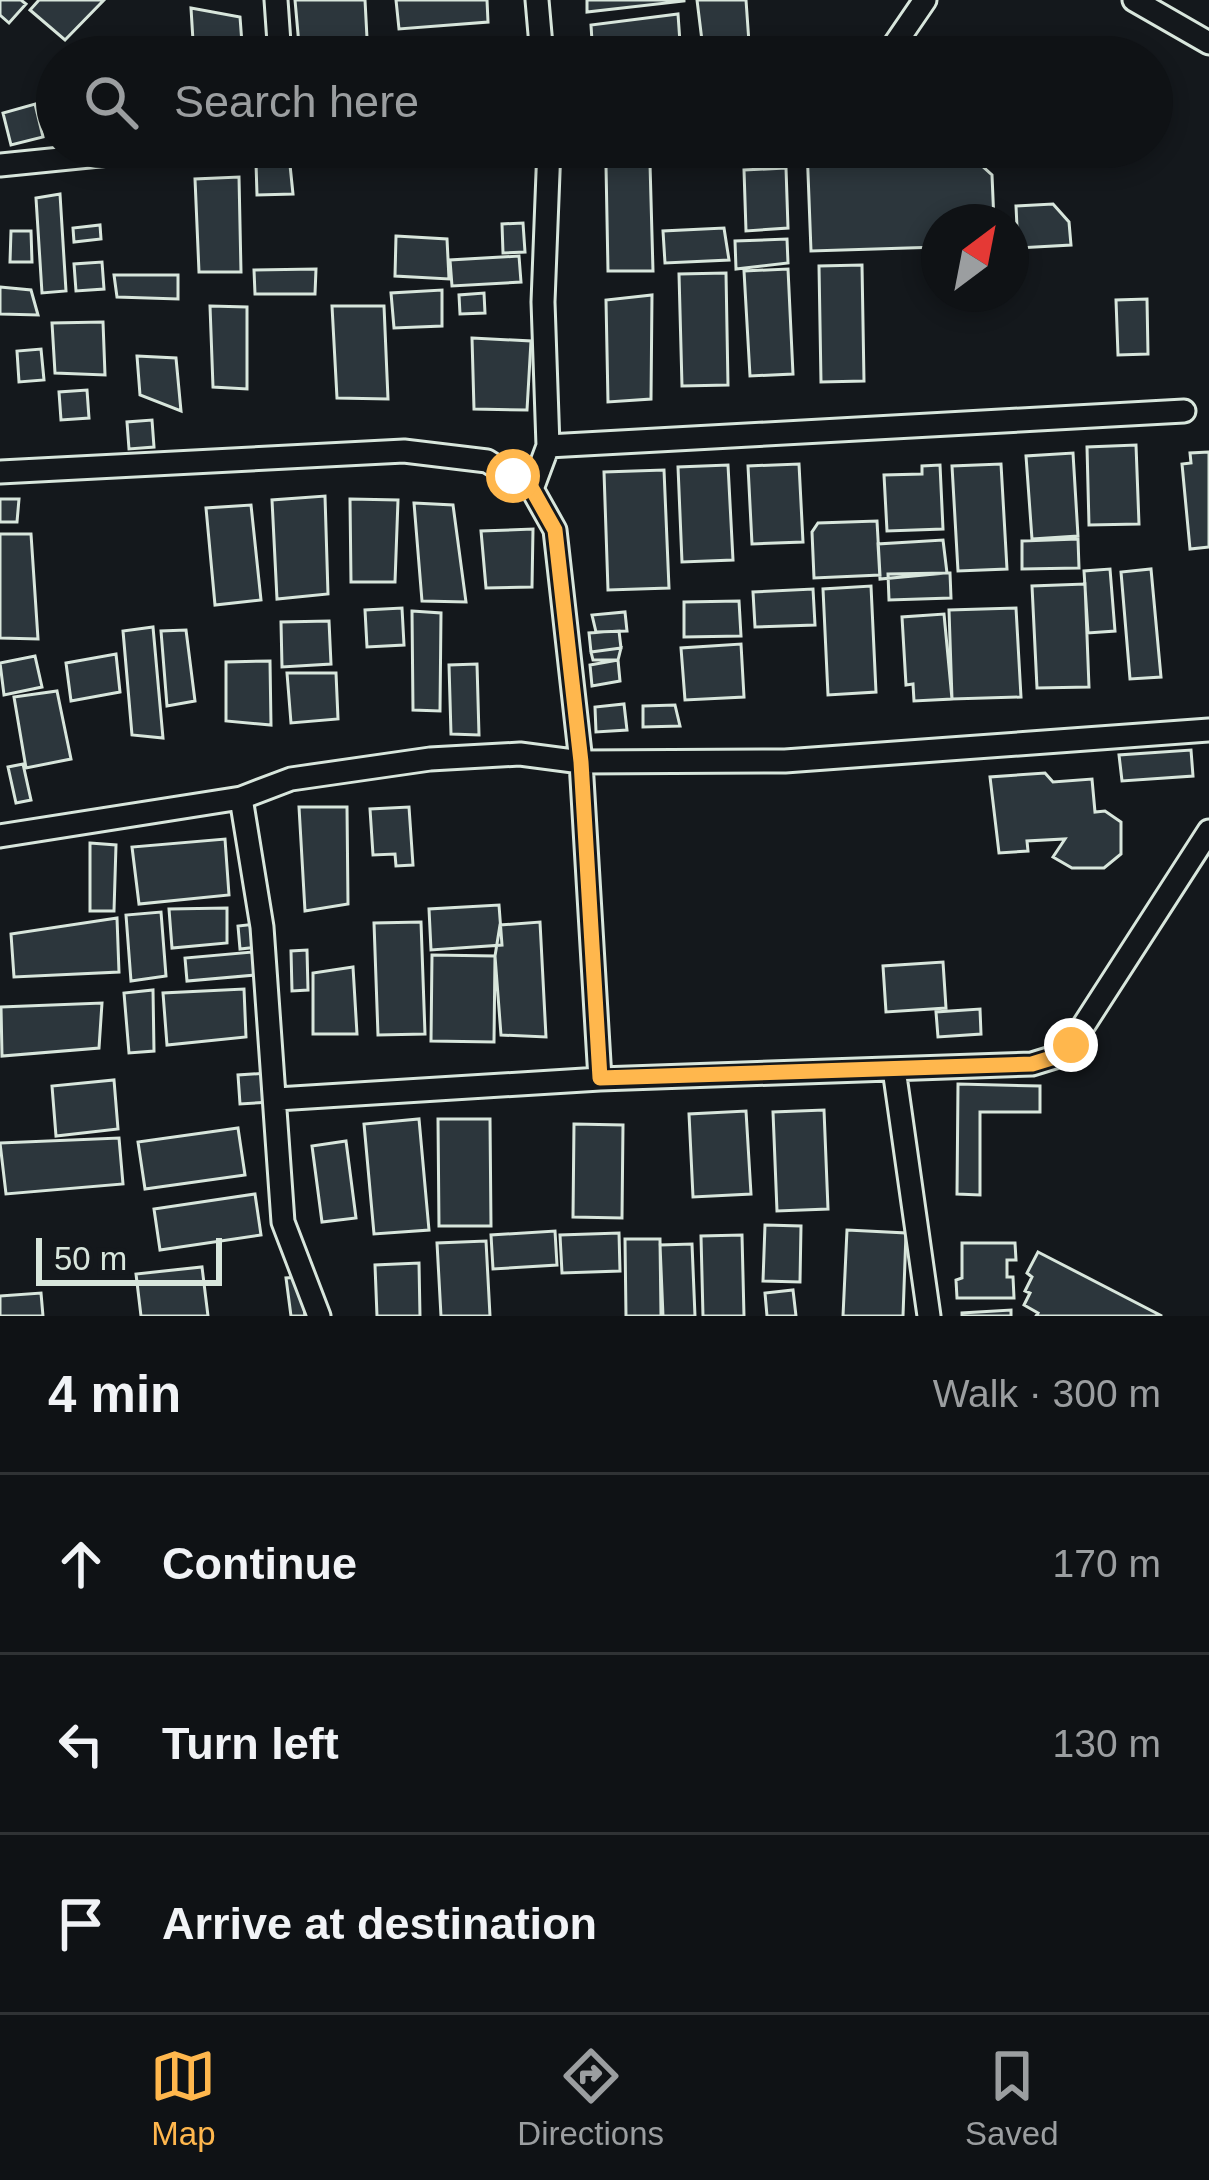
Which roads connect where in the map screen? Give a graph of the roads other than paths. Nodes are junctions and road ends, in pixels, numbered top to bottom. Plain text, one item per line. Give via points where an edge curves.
1 (276, 0) edge
2 (537, 0) edge
3 (925, 0) edge
4 (1134, 0) edge
5 (279, 36) edge
6 (540, 36) edge
7 (900, 36) edge
8 (1209, 43) edge
9 (36, 161) edge
10 (0, 165) edge
11 (547, 168) edge
12 (1184, 411) dead end
13 (548, 446) junction
14 (0, 472) edge
15 (532, 489) junction
16 (1209, 730) edge
17 (581, 762) junction
18 (241, 797) junction
19 (1209, 831) edge
20 (0, 836) edge
21 (894, 1069) junction
22 (600, 1078) junction
23 (277, 1099) junction
24 (319, 1316) edge
25 (929, 1316) edge

1 - 5 street
2 - 6 street
3 - 7 street
4 - 8 street
9 - 10 street
11 - 13 street
12 - 13 street
13 - 15 street
14 - 15 street via 404,451 487,461
15 - 17 street via 555,530
16 - 17 street via 785,761
17 - 18 street via 520,754 430,759 291,779
17 - 22 street
18 - 20 street
18 - 23 street
19 - 21 street via 1058,1056
21 - 22 street
21 - 25 street
22 - 23 street
23 - 24 street via 283,1222

